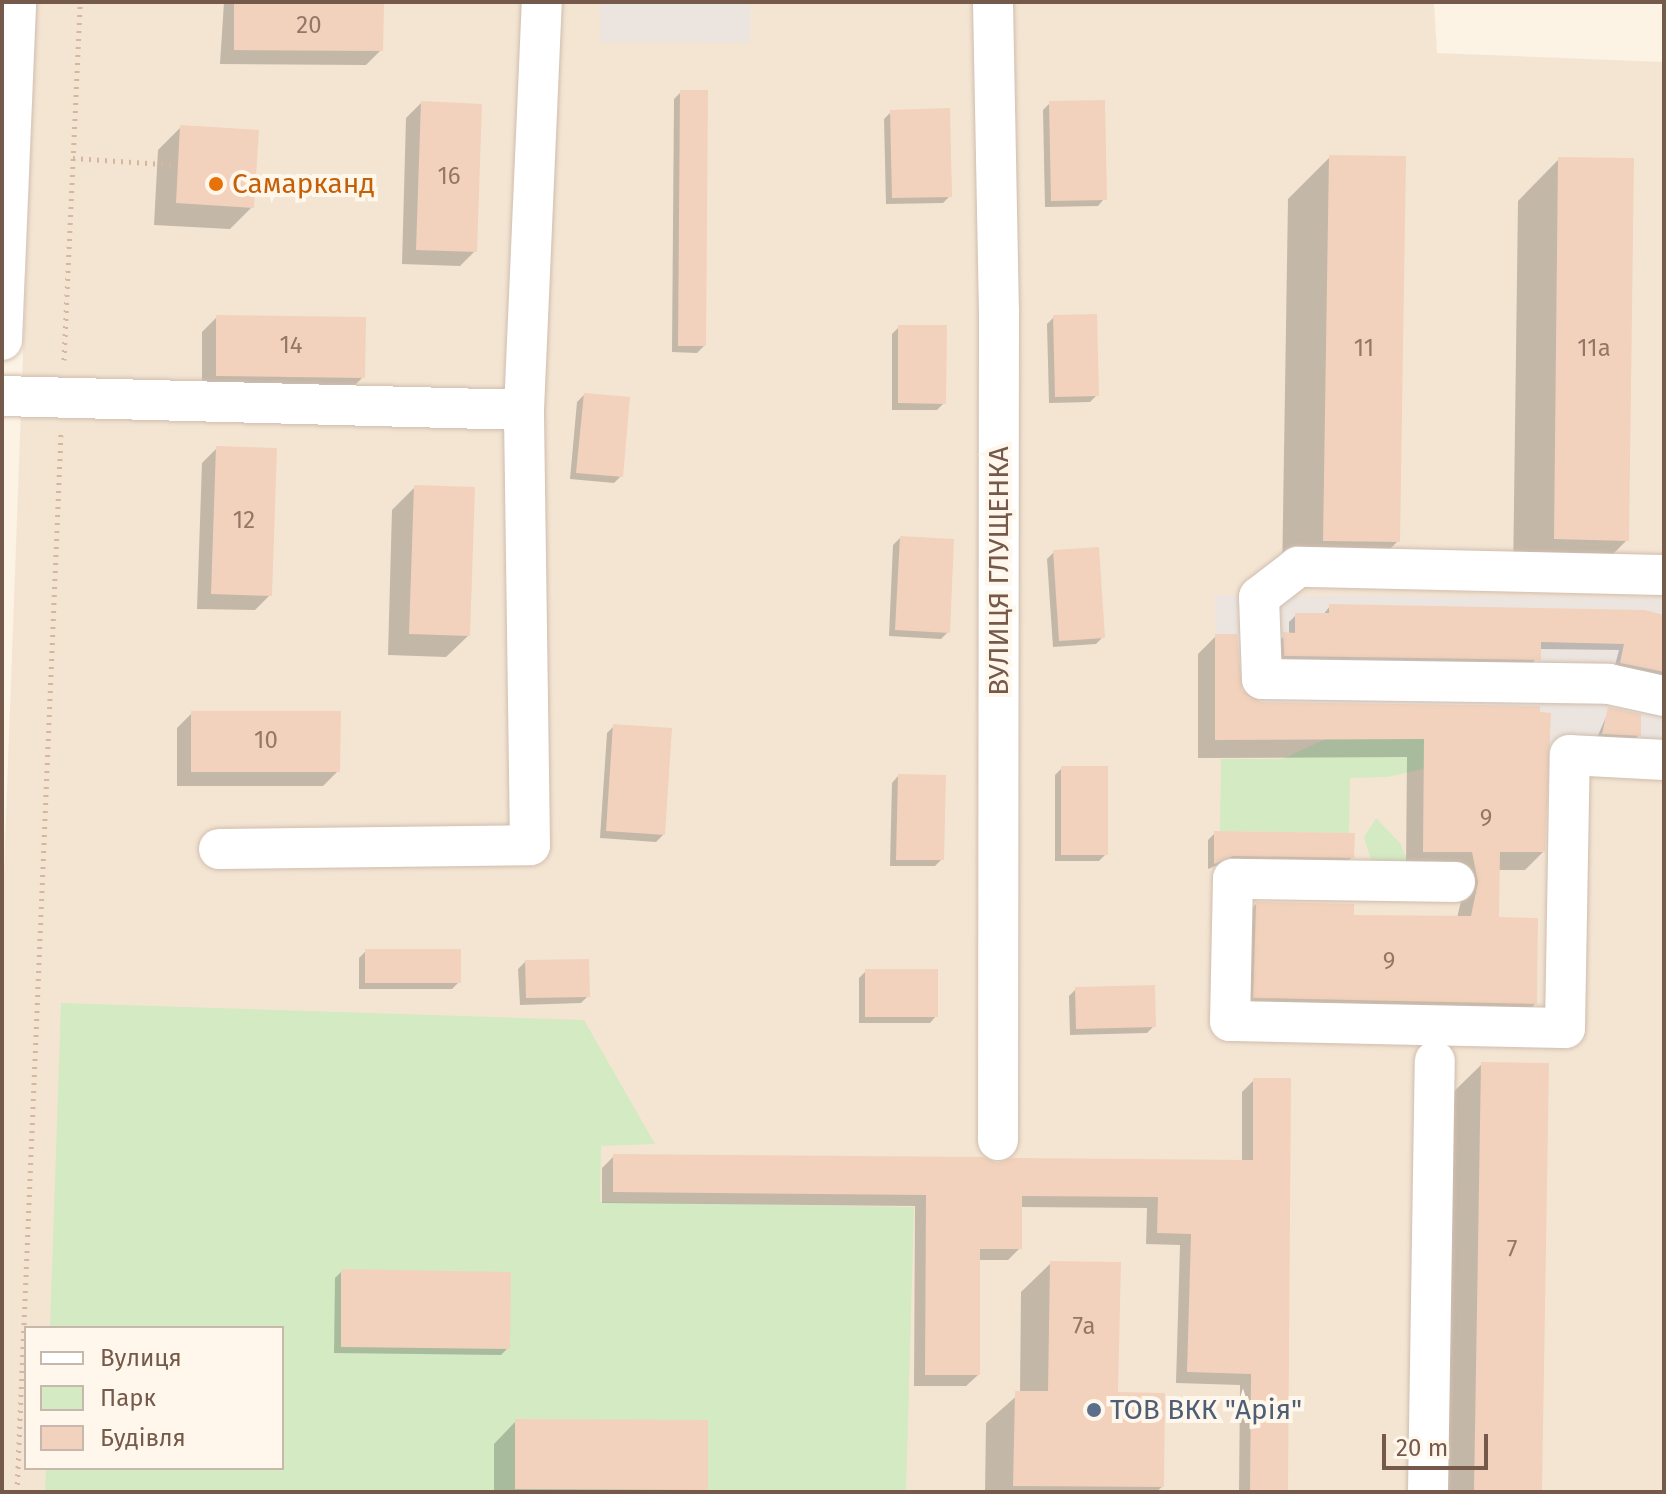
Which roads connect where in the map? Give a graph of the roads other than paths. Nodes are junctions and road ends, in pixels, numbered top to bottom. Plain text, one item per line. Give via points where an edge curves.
1 (16, 2) edge
2 (542, 2) edge
3 (993, 2) edge
4 (5, 186) edge
5 (4, 251) edge
6 (2, 340) edge
7 (2, 396) edge
8 (524, 410) junction
9 (1664, 575) edge
10 (1664, 696) edge
11 (1664, 760) edge
12 (219, 849) dead end
13 (1455, 882) dead end
14 (1435, 1061) dead end
15 (998, 1140) dead end
16 (1428, 1492) edge

1 - 4 street
2 - 8 street
3 - 15 street, ВУЛИЦЯ ГЛУЩЕНКА via 999,310
4 - 5 street
5 - 6 street
7 - 8 street
8 - 12 street via 530,845
9 - 10 street via 1298,567 1259,597 1262,679 1609,684
11 - 13 street via 1570,755 1565,1028 1230,1021 1233,879
14 - 16 street

